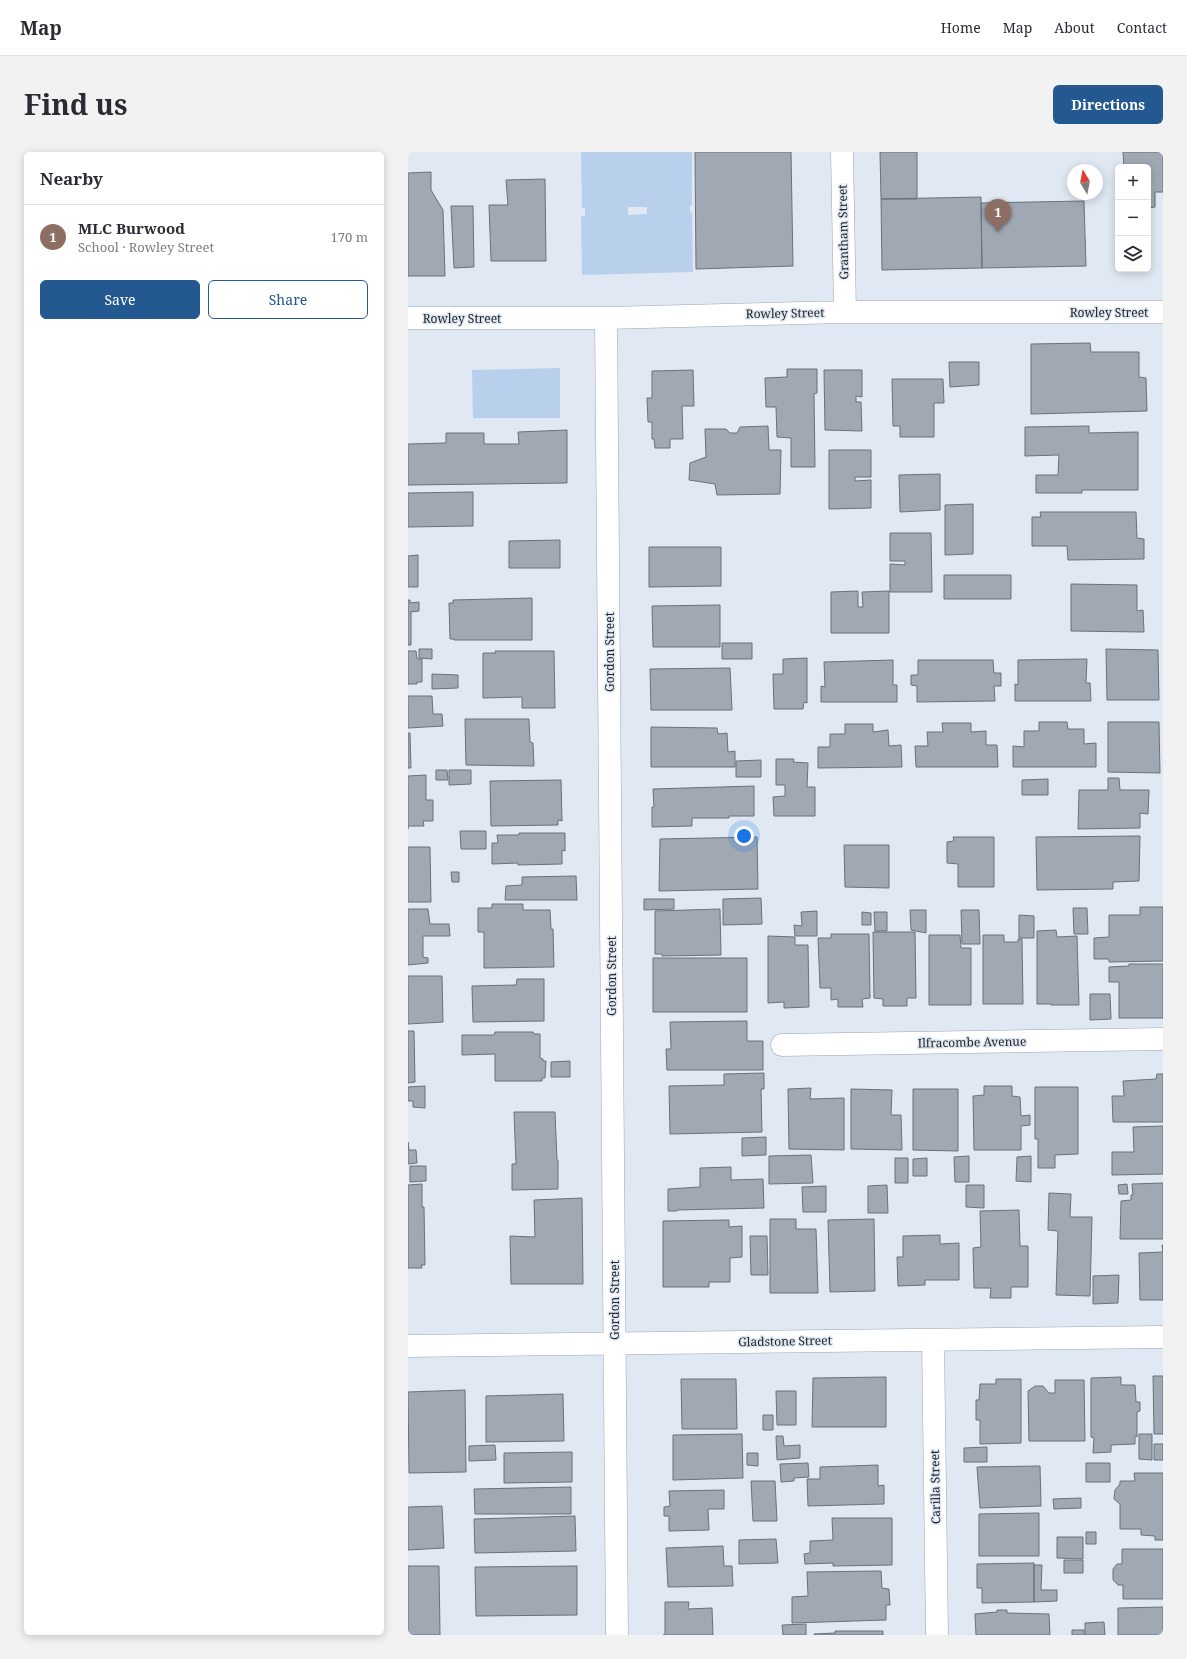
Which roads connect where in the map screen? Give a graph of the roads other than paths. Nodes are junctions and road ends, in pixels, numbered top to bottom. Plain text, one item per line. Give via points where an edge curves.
1 (842, 152) edge
2 (845, 312) junction
3 (1163, 312) edge
4 (408, 318) edge
5 (606, 318) junction
6 (1163, 1039) edge
7 (782, 1045) dead end
8 (1163, 1337) edge
9 (934, 1340) junction
10 (614, 1344) junction
11 (408, 1346) edge
12 (617, 1635) edge
13 (937, 1635) edge

1 - 2 street, Grantham Street
2 - 3 street, Rowley Street
2 - 5 street, Rowley Street
4 - 5 street, Rowley Street
5 - 10 street, Gordon Street
6 - 7 street, Ilfracombe Avenue
8 - 9 street, Gladstone Street
9 - 10 street, Gladstone Street
9 - 13 street, Carilla Street
10 - 11 street, Gladstone Street
10 - 12 street, Gordon Street

